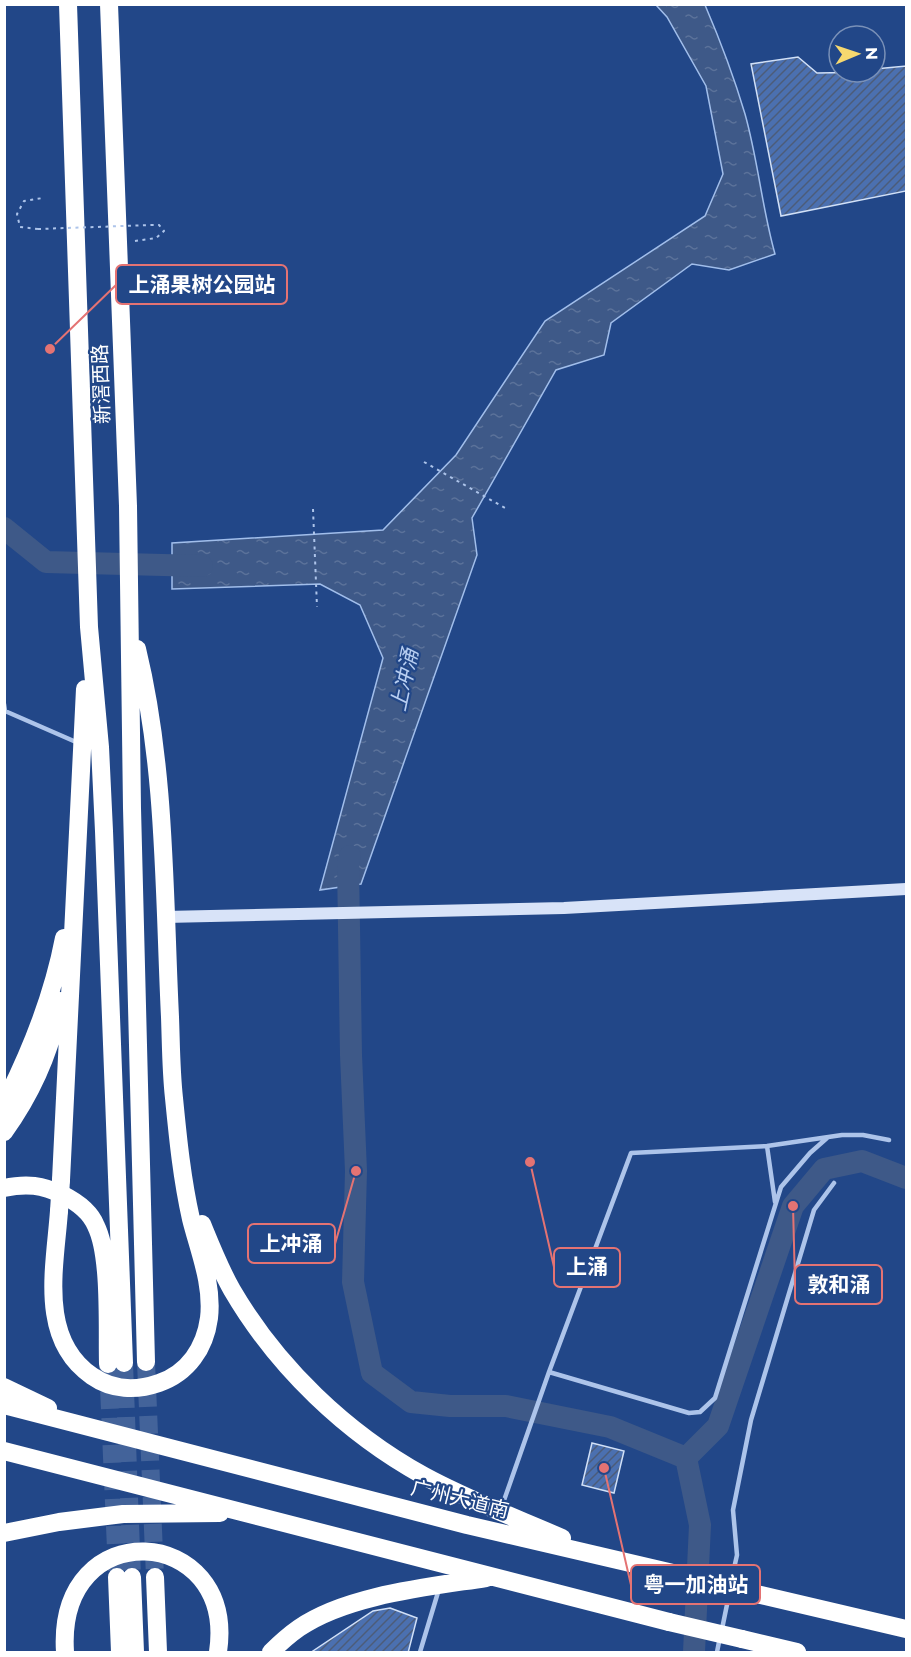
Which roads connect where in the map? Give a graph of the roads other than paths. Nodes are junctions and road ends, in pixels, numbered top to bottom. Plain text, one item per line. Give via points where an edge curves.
1 (68, 4) edge
2 (109, 4) edge
3 (129, 618) junction
4 (89, 627) junction
5 (4, 704) edge
6 (82, 745) junction
7 (75, 877) junction
8 (906, 889) edge
9 (165, 916) junction
10 (4, 1104) edge
11 (4, 1132) edge
12 (828, 1137) junction
13 (889, 1140) dead end
14 (179, 1141) junction
15 (767, 1146) junction
16 (834, 1183) dead end
17 (4, 1188) edge
18 (775, 1204) junction
19 (146, 1362) tunnel mouth
20 (549, 1372) junction
21 (4, 1387) edge
22 (4, 1405) edge
23 (82, 1424) junction
24 (4, 1451) edge
25 (500, 1511) junction
26 (254, 1514) junction
27 (4, 1533) edge
28 (603, 1556) junction
29 (155, 1577) tunnel mouth
30 (493, 1577) junction
31 (440, 1585) junction
32 (906, 1629) edge
33 (65, 1653) edge
34 (120, 1653) edge
35 (135, 1653) edge
36 (158, 1653) edge
37 (218, 1653) edge
38 (270, 1653) edge
39 (420, 1653) edge
40 (717, 1653) edge
41 (797, 1653) edge

1 - 4 highway, 新滘西路
2 - 3 highway, 新滘西路
3 - 9 highway via 150,713
3 - 19 highway
4 - 6 highway
4 - 17 highway via 104,831 116,1364 105,1264 96,1225 73,1200 53,1190 30,1185
5 - 6 lane via 5,711
6 - 7 highway
7 - 10 highway via 44,1015
7 - 11 highway via 57,1017 27,1097
7 - 14 highway, bridge via 53,1288 55,1319 72,1359 100,1382 114,1387 153,1385 176,1376 186,1368 206,1333 210,1301
8 - 9 street via 564,908
9 - 14 highway via 173,1095
12 - 13 lane via 863,1135
12 - 15 lane
12 - 18 lane via 781,1187
14 - 25 highway via 187,1184 231,1288 280,1357 343,1420 382,1449 423,1475
15 - 18 lane
15 - 20 lane via 631,1153
16 - 40 lane via 812,1209 751,1420 733,1510 737,1555
18 - 20 lane via 715,1398 700,1412 689,1413
20 - 25 lane
21 - 23 highway
22 - 23 highway, 广州大道南
23 - 28 highway, 广州大道南 via 456,1522
24 - 26 highway
25 - 28 highway
26 - 27 highway via 123,1514
26 - 30 highway
28 - 32 highway, 广州大道南, bridge
29 - 36 highway
30 - 31 highway
30 - 41 highway, bridge
31 - 38 highway via 373,1598 324,1615 300,1628
31 - 39 lane
33 - 37 highway via 70,1603 83,1580 108,1559 137,1552 163,1553 200,1576 210,1592 220,1624
34 - 35 highway via 125,1577

